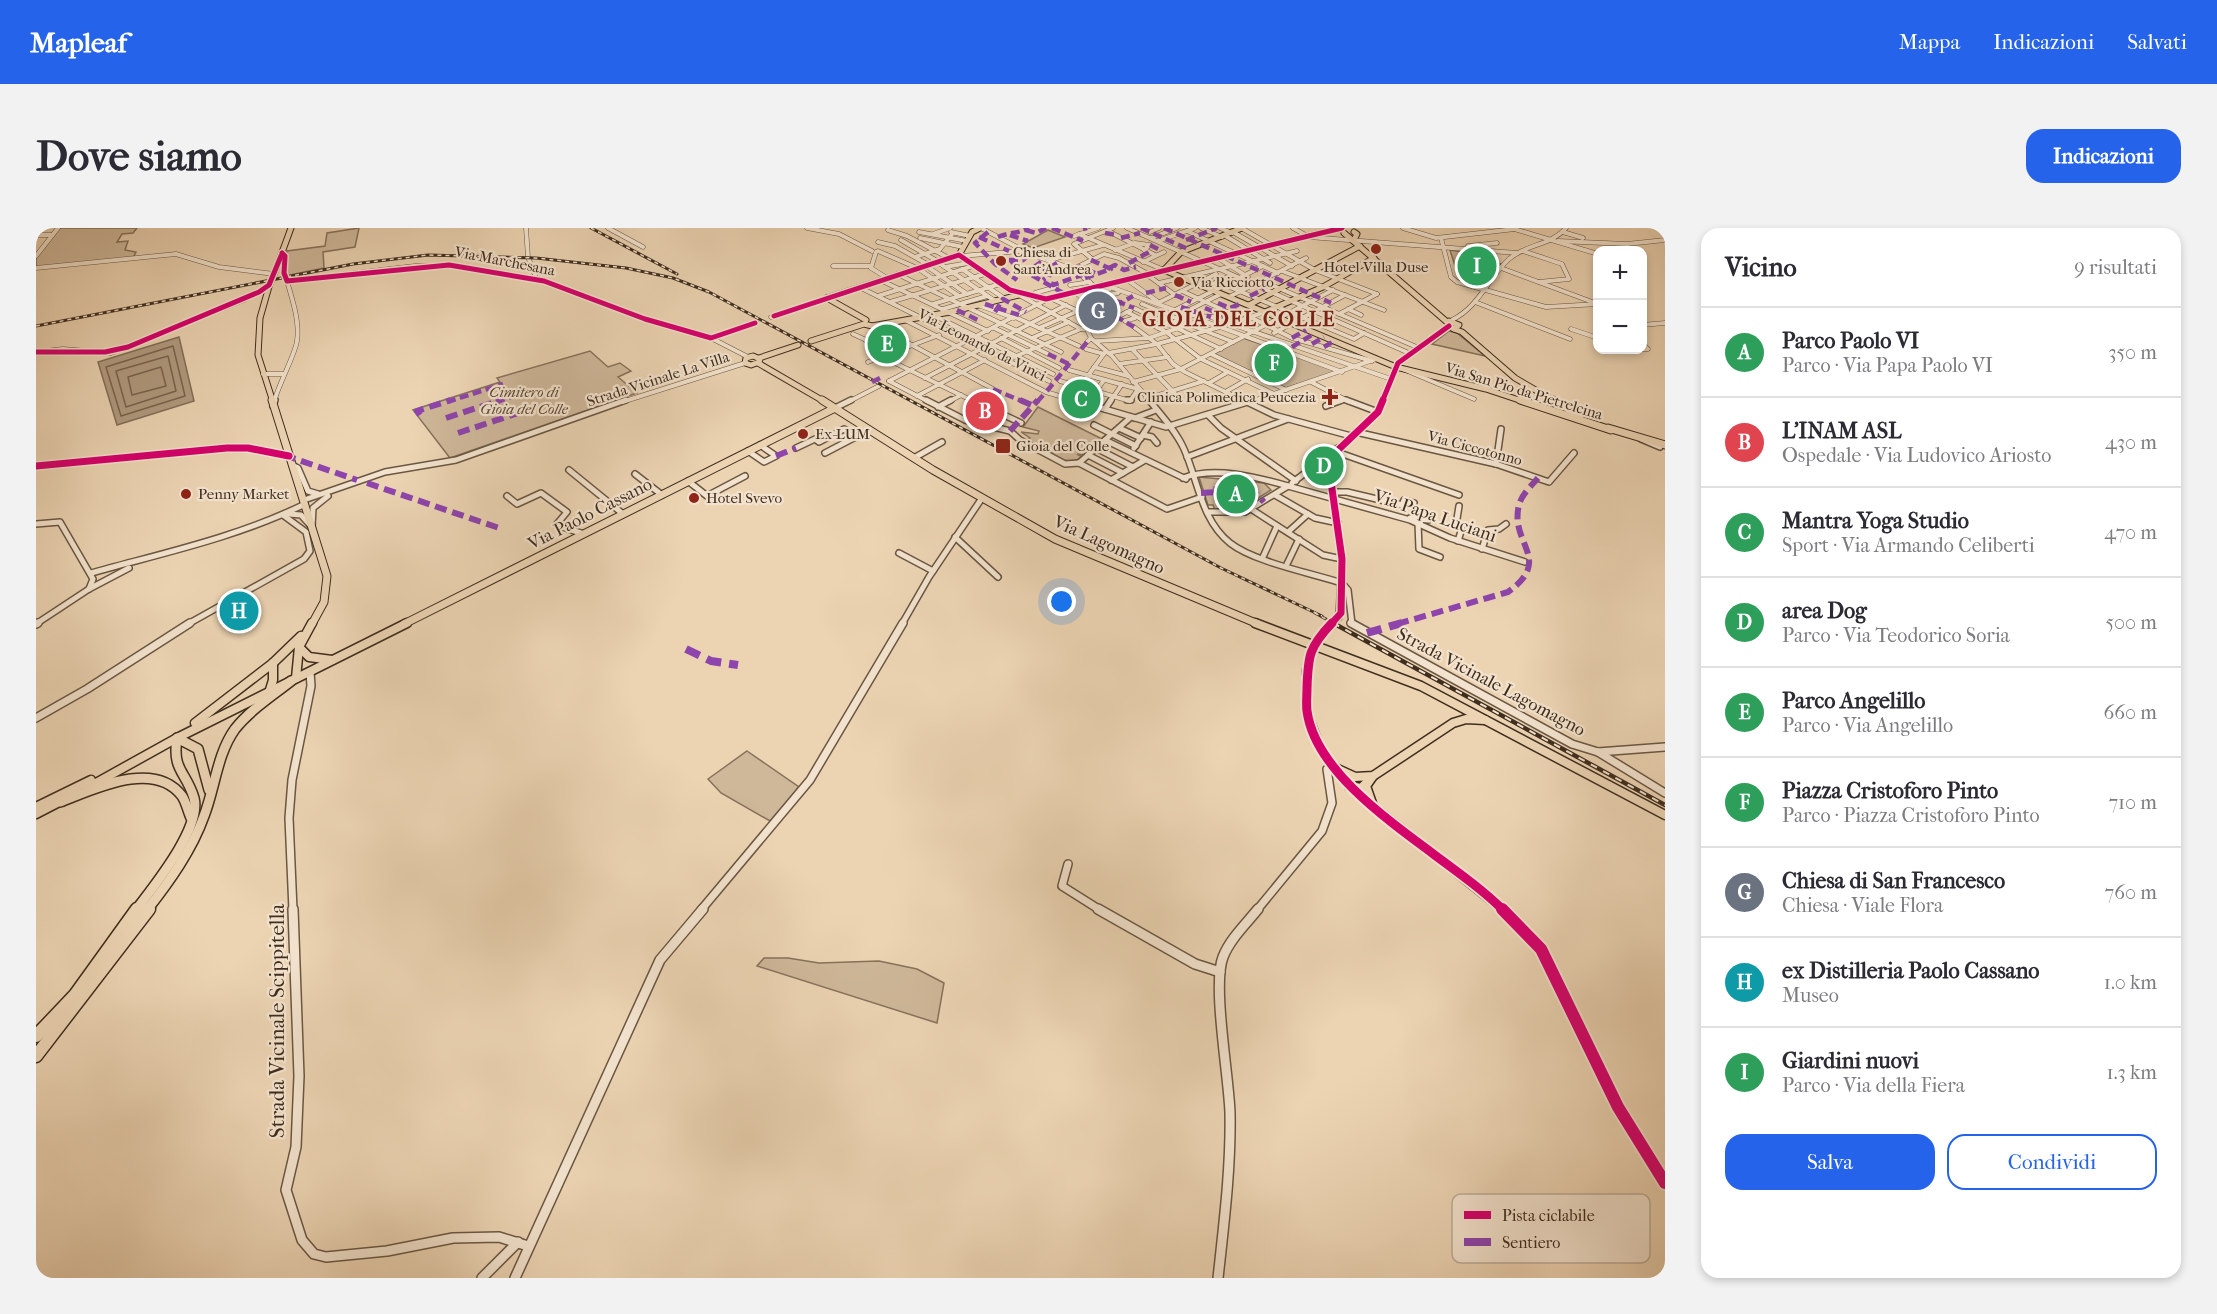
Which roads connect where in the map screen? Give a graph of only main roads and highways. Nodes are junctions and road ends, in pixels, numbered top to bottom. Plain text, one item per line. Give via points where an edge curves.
1 (291, 228) edge
2 (980, 228) edge
3 (1242, 228) edge
4 (1344, 229) edge
5 (1360, 246) junction
6 (960, 255) junction
7 (1374, 258) junction
8 (1164, 270) junction
9 (1019, 295) junction
10 (1249, 305) junction
11 (1265, 312) junction
12 (865, 322) junction
13 (811, 341) dead end
14 (798, 345) dead end
15 (746, 360) road end
16 (758, 361) junction
17 (833, 409) junction
18 (1611, 430) junction
19 (1665, 447) edge
20 (308, 630) junction
21 (1312, 646) joint
22 (299, 647) junction
23 (334, 660) junction
24 (273, 663) junction
25 (273, 680) junction
26 (291, 681) junction
27 (269, 693) junction
28 (1449, 700) junction
29 (1469, 710) junction
30 (1458, 719) junction
31 (1491, 721) junction
32 (176, 738) junction
33 (138, 757) junction
34 (1331, 766) road end
35 (1368, 778) junction
36 (1349, 786) road end
37 (209, 797) junction
38 (60, 802) junction
39 (1373, 806) road end
40 (36, 807) edge
41 (36, 814) edge
42 (1665, 815) edge
43 (192, 820) junction
44 (92, 986) junction
45 (75, 995) junction
46 (36, 1036) edge
47 (36, 1050) edge
48 (36, 1056) edge

1 - 20 main road, bridge via 266,293 258,350 326,569 324,602
2 - 6 main road via 968,239
3 - 8 main road via 1181,252
4 - 5 main road via 1355,235
4 - 8 main road
5 - 7 main road
5 - 10 main road
6 - 9 main road
6 - 12 main road via 827,298
7 - 11 main road
7 - 18 main road via 1531,389
8 - 9 main road via 1071,288 1050,298
8 - 10 main road, Via San Pio da Pietrelcina
9 - 12 main road via 905,320 875,325
10 - 11 main road, Via San Pio da Pietrelcina
11 - 18 main road, Via San Pio da Pietrelcina via 1375,360 1486,389
12 - 13 main road
14 - 16 main road
15 - 16 main road
16 - 17 main road, Via Lagomagno
17 - 21 main road, Via Lagomagno via 1065,544
17 - 23 main road, Via Paolo Cassano
18 - 19 main road
20 - 22 main road
20 - 24 main road
21 - 28 main road, Via Lagomagno via 1376,668
22 - 23 main road via 310,658
22 - 26 main road
23 - 26 main road, Via Paolo Cassano
24 - 25 main road
24 - 33 main road via 207,716
25 - 26 main road
25 - 27 main road
26 - 27 main road, Via Paolo Cassano
26 - 37 highway via 234,731
27 - 32 main road, Via Paolo Cassano
28 - 29 main road, Via Lagomagno
28 - 30 main road
29 - 30 main road via 1470,715
29 - 31 main road
30 - 31 main road
30 - 35 main road
31 - 42 main road
32 - 33 main road
32 - 37 highway via 198,748
32 - 38 main road
32 - 43 highway via 174,757 194,794
33 - 40 main road
34 - 35 main road via 1355,777
35 - 36 main road via 1361,788
35 - 39 main road via 1366,791
37 - 44 highway via 193,841 173,877
38 - 41 main road
38 - 43 highway via 117,782 151,779 167,782 181,792
43 - 45 highway via 172,859
44 - 47 highway
44 - 48 highway
45 - 46 highway
45 - 47 highway

